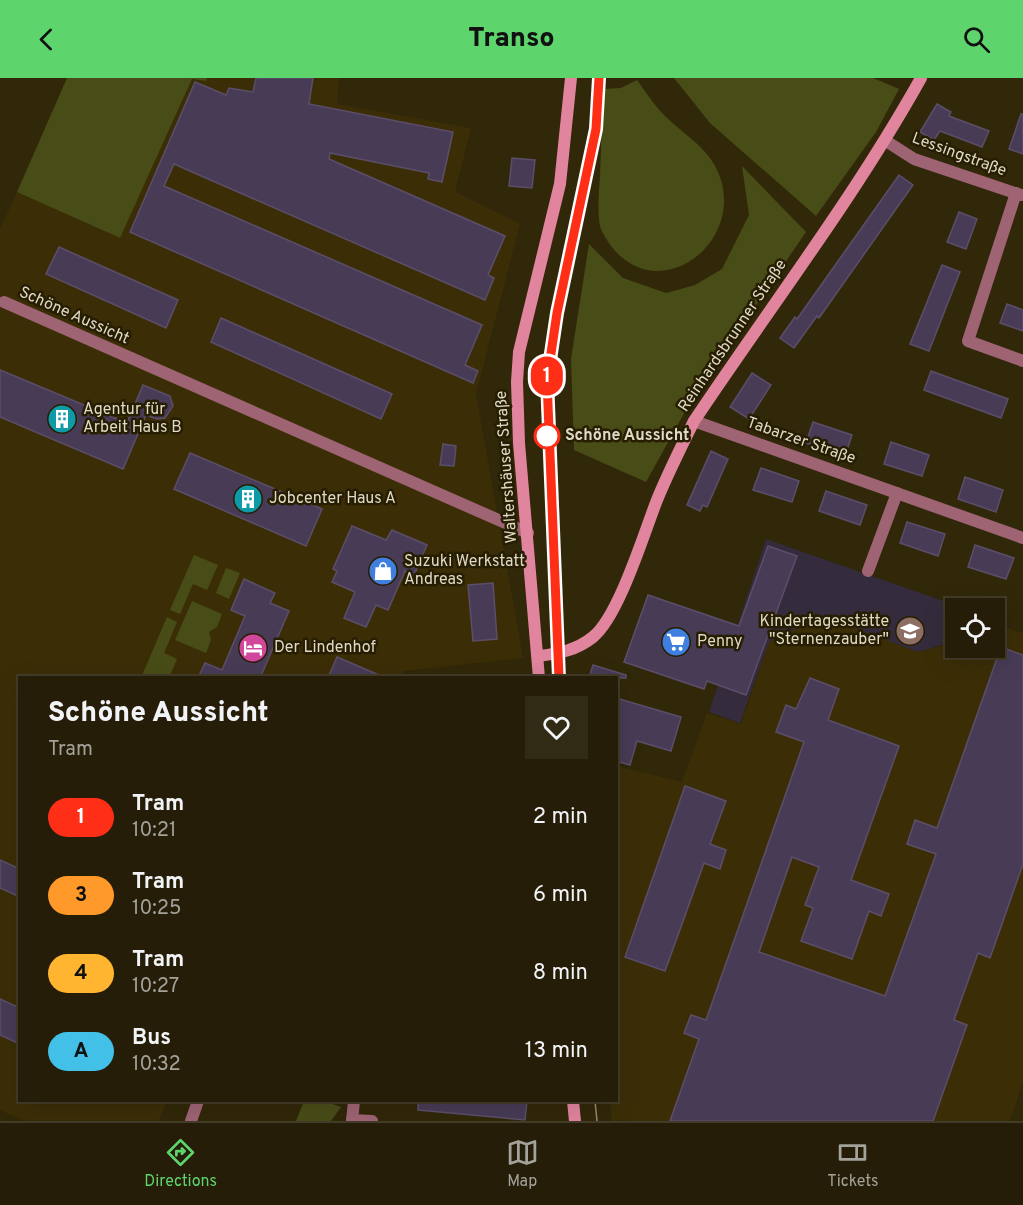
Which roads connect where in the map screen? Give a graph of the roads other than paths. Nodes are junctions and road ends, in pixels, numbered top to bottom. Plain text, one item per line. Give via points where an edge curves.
1 (571, 78) edge
2 (921, 78) edge
3 (886, 141) junction
4 (1019, 194) edge
5 (4, 302) dead end
6 (1023, 361) edge
7 (694, 421) junction
8 (897, 493) junction
9 (528, 533) junction
10 (1023, 538) edge
11 (868, 571) dead end
12 (538, 656) junction
13 (539, 676) edge
14 (198, 1102) edge
15 (354, 1102) edge
16 (573, 1102) edge
17 (352, 1120) edge
18 (190, 1121) edge
19 (372, 1121) edge
20 (575, 1121) edge

1 - 9 street, Waltershäuser Straße via 560,184 519,352 518,428
2 - 3 street, Reinhardsbrunner Straße
3 - 4 street, Lessingstraße via 914,159
3 - 7 street, Reinhardsbrunner Straße
4 - 6 street via 968,341
5 - 9 street, Schöne Aussicht
7 - 8 street, Tabarzer Straße
7 - 12 street, Reinhardsbrunner Straße via 603,624 594,636 575,648
8 - 10 street, Tabarzer Straße
8 - 11 street
9 - 12 street, Waltershäuser Straße
12 - 13 street, Waltershäuser Straße
14 - 18 street
15 - 17 street
16 - 20 street
17 - 19 street

